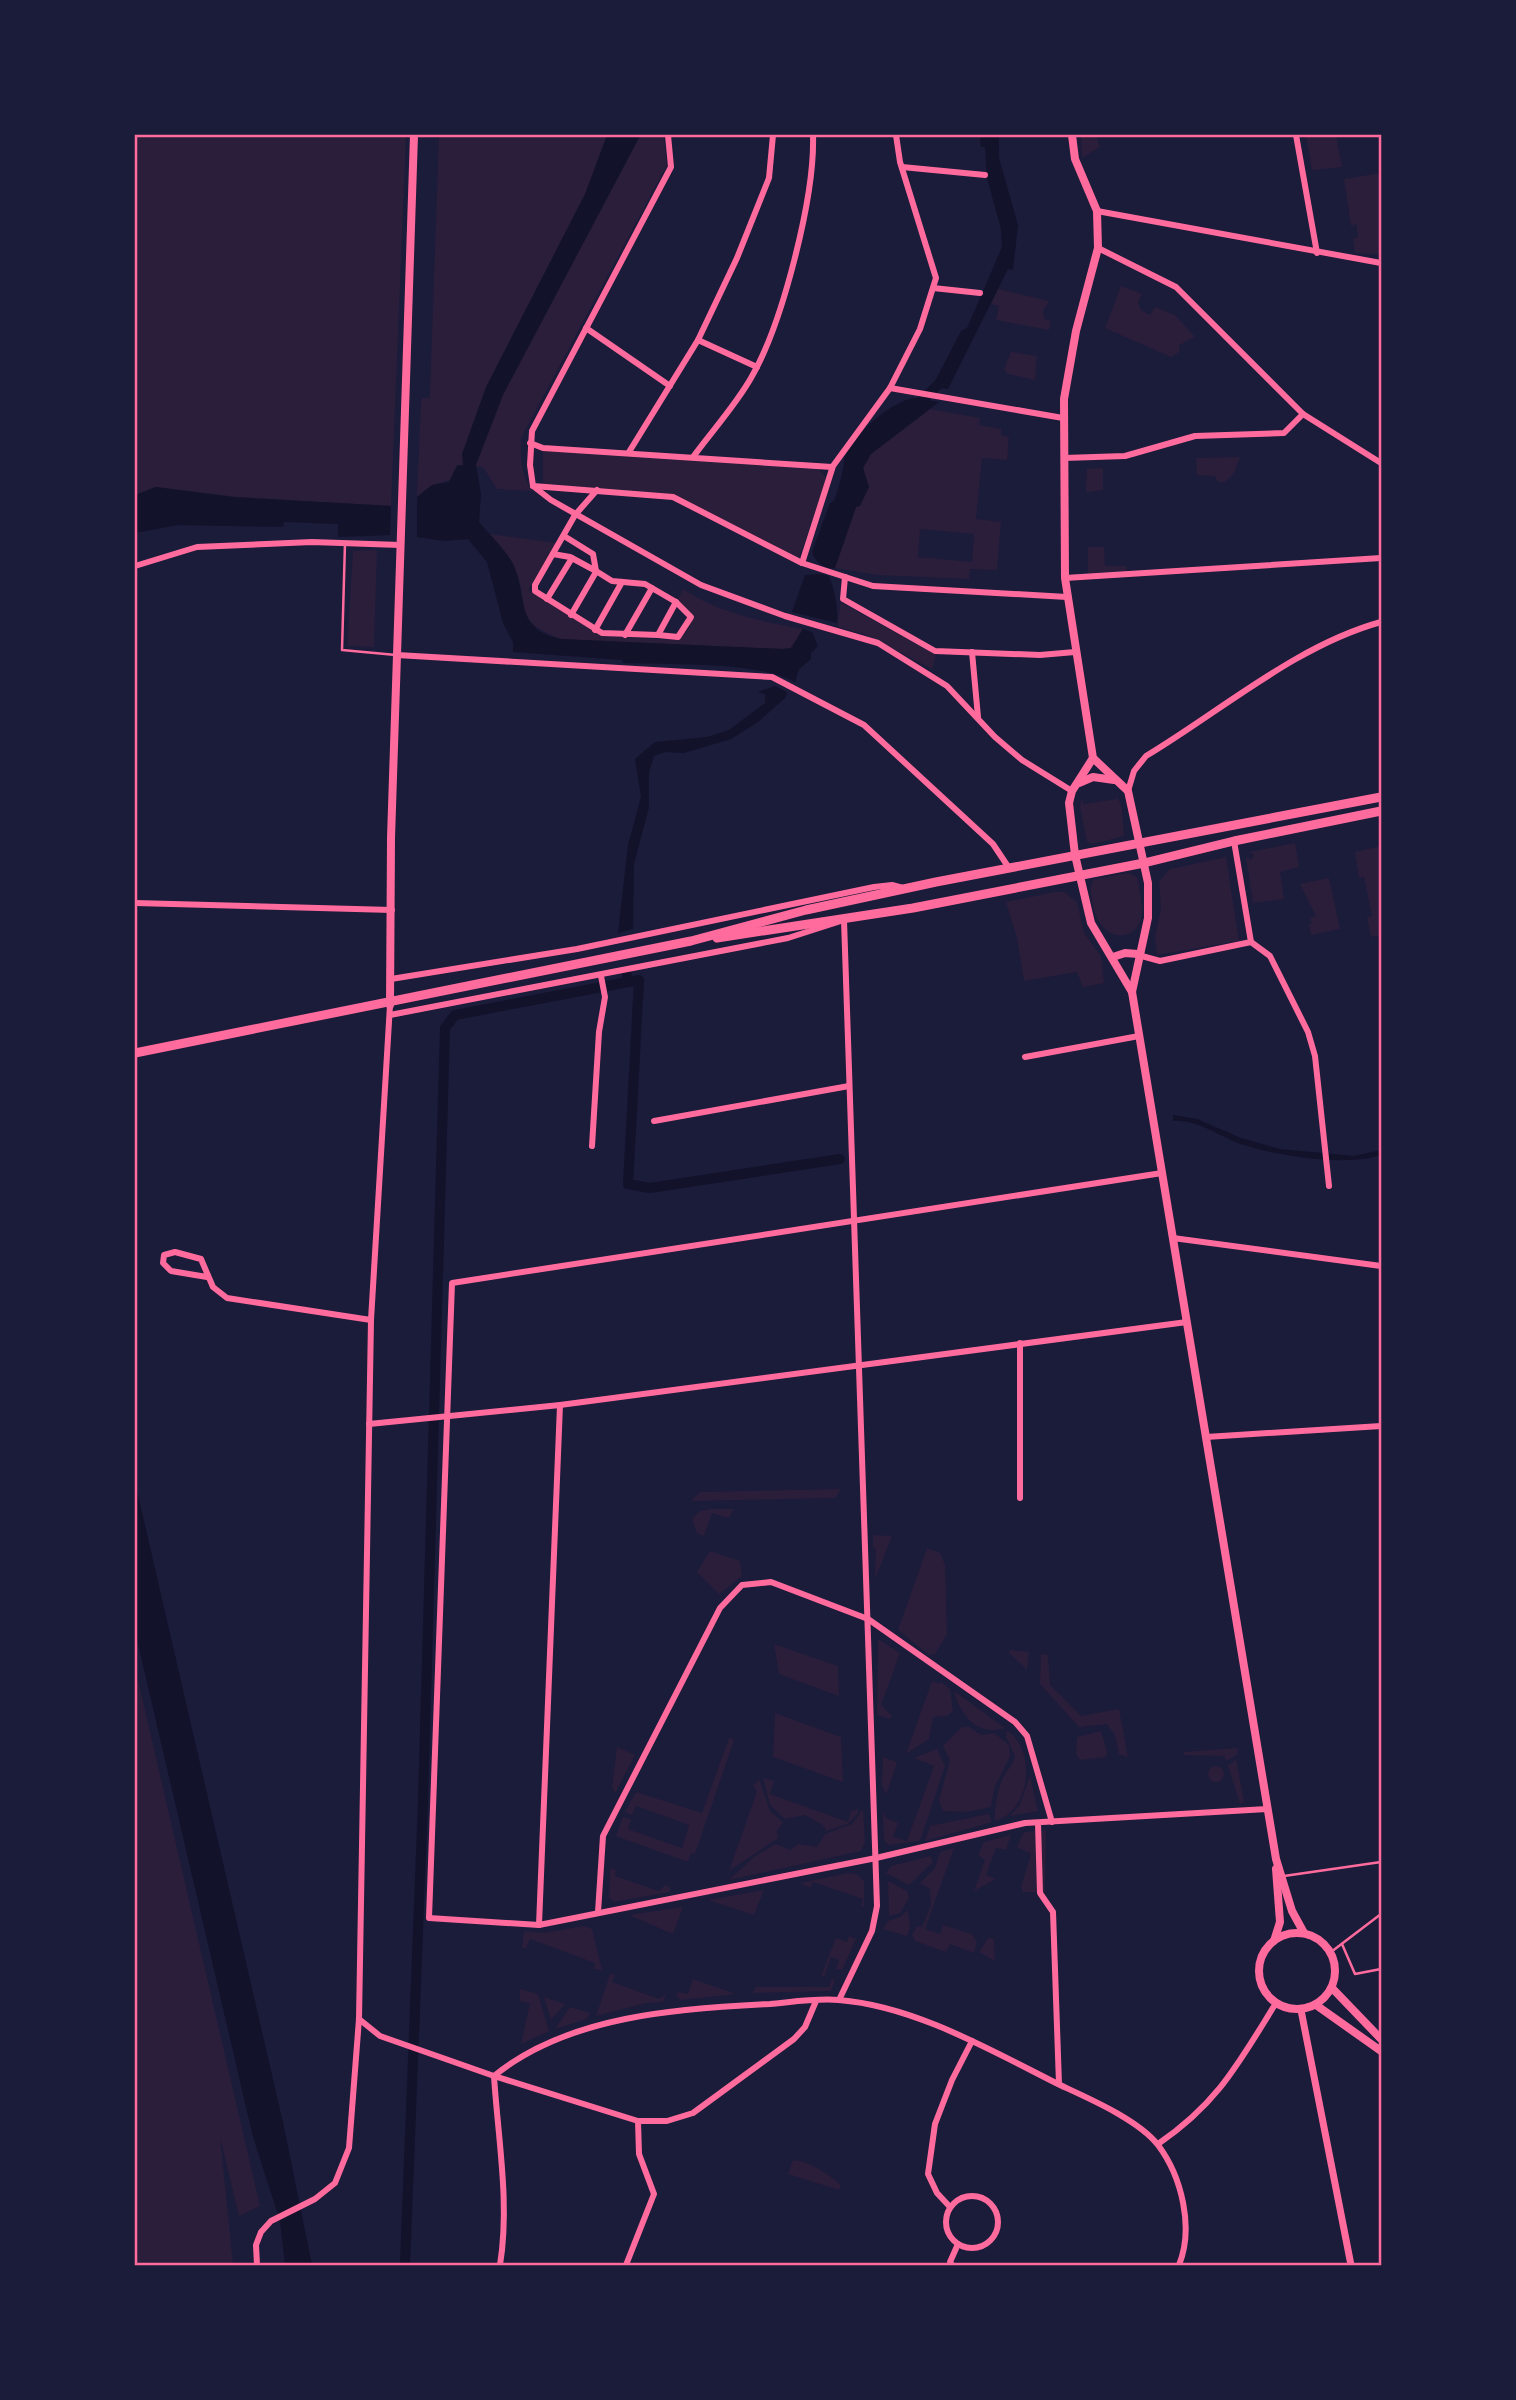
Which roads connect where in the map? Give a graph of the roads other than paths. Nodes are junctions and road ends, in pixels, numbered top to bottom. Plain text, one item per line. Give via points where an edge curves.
1 (414, 135) edge
2 (667, 135) edge
3 (773, 135) edge
4 (813, 135) edge
5 (896, 135) edge
6 (1072, 135) edge
7 (1296, 135) edge
8 (902, 167) junction
9 (985, 175) dead end
10 (1097, 211) junction
11 (1098, 248) junction
12 (1317, 253) junction
13 (1381, 263) edge
14 (933, 288) junction
15 (980, 293) dead end
16 (586, 328) junction
17 (698, 340) junction
18 (757, 367) junction
19 (670, 386) junction
20 (890, 388) junction
21 (1303, 414) junction
22 (1063, 418) junction
23 (530, 443) junction
24 (629, 452) junction
25 (694, 457) junction
26 (1064, 458) junction
27 (1381, 463) edge
28 (832, 467) junction
29 (533, 486) junction
30 (581, 489) junction
31 (597, 490) junction
32 (575, 515) junction
33 (564, 536) junction
34 (345, 543) junction
35 (400, 545) junction
36 (554, 555) junction
37 (571, 557) junction
38 (1381, 558) edge
39 (802, 563) junction
40 (135, 566) edge
41 (596, 572) junction
42 (845, 577) junction
43 (1065, 578) junction
44 (622, 582) junction
45 (652, 588) junction
46 (1067, 597) junction
47 (547, 599) junction
48 (676, 601) junction
49 (571, 615) junction
50 (1381, 622) edge
51 (595, 630) junction
52 (625, 635) junction
53 (658, 635) junction
54 (972, 652) junction
55 (1075, 652) junction
56 (397, 655) junction
57 (978, 717) junction
58 (1093, 758) junction
59 (1120, 781) junction
60 (1074, 788) junction
61 (1128, 790) junction
62 (1381, 797) edge
63 (1381, 811) edge
64 (1234, 841) junction
65 (1141, 844) junction
66 (1075, 855) junction
67 (1144, 863) junction
68 (1009, 868) junction
69 (1079, 875) junction
70 (905, 889) junction
71 (135, 902) edge
72 (392, 910) junction
73 (844, 920) junction
74 (691, 941) junction
75 (1251, 943) junction
76 (1138, 954) junction
77 (1113, 957) junction
78 (391, 979) junction
79 (601, 979) junction
80 (1132, 992) junction
81 (390, 1004) joint
82 (390, 1015) junction
83 (1139, 1036) junction
84 (135, 1053) edge
85 (1025, 1057) dead end
86 (849, 1086) junction
87 (654, 1121) dead end
88 (592, 1146) dead end
89 (1162, 1173) junction
90 (1329, 1186) dead end
91 (853, 1221) junction
92 (1173, 1238) junction
93 (1381, 1266) edge
94 (206, 1277) junction
95 (371, 1320) junction
96 (1186, 1322) junction
97 (1020, 1343) junction
98 (857, 1364) junction
99 (560, 1405) junction
100 (446, 1419) junction
101 (369, 1424) junction
102 (1381, 1426) edge
103 (1206, 1437) junction
104 (1020, 1498) dead end
105 (868, 1619) junction
106 (1267, 1810) junction
107 (1052, 1822) junction
108 (1038, 1823) junction
109 (876, 1858) junction
110 (1276, 1859) junction
111 (1381, 1862) edge
112 (1281, 1877) junction
113 (598, 1912) junction
114 (1381, 1914) edge
115 (539, 1925) junction
116 (1304, 1933) junction
117 (1274, 1941) junction
118 (1342, 1944) junction
119 (1331, 1952) junction
120 (1381, 1969) edge
121 (1332, 1988) junction
122 (839, 2000) junction
123 (816, 2001) junction
124 (1276, 2003) junction
125 (1316, 2006) junction
126 (1301, 2010) junction
127 (359, 2020) junction
128 (1381, 2039) edge
129 (972, 2041) junction
130 (1381, 2051) edge
131 (494, 2076) junction
132 (1059, 2084) junction
133 (638, 2121) junction
134 (1158, 2144) junction
135 (950, 2207) junction
136 (958, 2244) junction
137 (257, 2265) edge
138 (500, 2265) edge
139 (626, 2265) edge
140 (951, 2265) edge
141 (1179, 2265) edge
142 (1350, 2265) edge

1 - 35 main road
2 - 16 street via 671,167
3 - 17 street via 769,178
4 - 18 street via 812,178 803,220 778,313
5 - 8 street
6 - 10 main road via 1074,159
7 - 12 street
8 - 9 street
8 - 14 street via 936,278
10 - 11 main road
10 - 12 street
11 - 21 street via 1176,287
11 - 22 main road via 1076,331
12 - 13 street
14 - 15 street
14 - 20 street via 920,329
16 - 19 street
16 - 23 street
17 - 18 street
17 - 19 street
18 - 25 street
19 - 24 street
20 - 22 street
20 - 28 street
21 - 26 street via 1284,433 1195,436 1125,456
21 - 27 street
22 - 26 main road
23 - 24 street via 543,448
23 - 29 street
24 - 25 street
25 - 28 street
26 - 43 main road
28 - 39 street
29 - 30 street
29 - 32 street
30 - 31 street
30 - 32 street
31 - 32 street
31 - 39 street via 673,497
32 - 33 street
32 - 57 street via 701,585 878,643 947,686
33 - 36 street
33 - 37 street via 563,547
33 - 41 street via 593,554
34 - 35 street
34 - 40 street via 197,547
34 - 56 lane via 342,650
35 - 56 main road
36 - 37 street
36 - 47 street via 535,585 535,591
37 - 41 street
37 - 47 street
38 - 43 street
39 - 42 street
41 - 44 street via 612,582
41 - 49 street
42 - 46 street via 873,586
42 - 54 street via 843,599 935,651
43 - 46 main road
44 - 45 street
44 - 51 street
45 - 48 street
45 - 52 street
46 - 55 main road
47 - 49 street
48 - 53 street
48 - 53 street via 691,617 686,629 678,638
49 - 51 street
50 - 61 street via 1309,649 1146,756 1134,771
51 - 52 street
52 - 53 street
54 - 55 street
54 - 57 street
55 - 58 main road
56 - 68 street via 772,677 863,725 993,844
56 - 72 main road
57 - 60 street via 1022,760
58 - 59 main road
58 - 60 main road
59 - 60 main road via 1093,778
59 - 61 main road
60 - 66 main road via 1070,814
61 - 65 main road
62 - 65 main road
63 - 64 main road
64 - 67 main road
64 - 75 street
65 - 66 main road
65 - 67 main road
66 - 68 main road
66 - 69 main road
67 - 69 main road
67 - 76 main road via 1149,904
68 - 70 main road
69 - 73 main road
69 - 77 main road via 1091,923
70 - 74 main road
70 - 78 street via 874,887 578,949
71 - 72 street
72 - 78 main road
73 - 74 main road
73 - 79 street via 800,935
73 - 86 street
74 - 84 main road
75 - 76 street via 1160,961
75 - 90 street via 1270,956 1308,1032 1315,1056
76 - 77 main road
76 - 80 main road
77 - 80 main road
78 - 81 main road
79 - 82 street
79 - 88 street via 605,997
80 - 83 main road
81 - 82 street
82 - 95 street
83 - 85 street
83 - 89 main road
86 - 87 street
86 - 91 street
89 - 91 street
89 - 92 main road
91 - 98 street
91 - 100 street via 452,1283
92 - 93 street
92 - 96 main road
94 - 94 street via 171,1271 163,1257 169,1252 195,1256 201,1259
94 - 95 street via 227,1298
95 - 101 street
96 - 97 street
96 - 103 main road
97 - 98 street
97 - 104 street
98 - 99 street
98 - 105 street
99 - 100 street
99 - 115 street
100 - 101 street
100 - 115 street via 429,1918
101 - 127 street
102 - 103 street
103 - 106 main road
105 - 107 street via 1015,1722 1027,1736
105 - 109 street
105 - 113 street via 771,1582 742,1584 720,1608 603,1836
106 - 107 street
106 - 110 main road
107 - 108 street
108 - 109 street
108 - 132 street via 1040,1893 1053,1912
109 - 113 street
109 - 122 street via 877,1906 872,1931
110 - 112 main road
110 - 117 main road via 1280,1922
111 - 112 lane
112 - 116 main road
113 - 115 street
114 - 118 lane
116 - 117 main road
116 - 119 main road
117 - 124 main road via 1263,1954 1259,1971 1263,1989
118 - 119 lane
118 - 120 lane via 1355,1974
119 - 121 main road via 1336,1974
121 - 125 main road
121 - 128 main road
122 - 123 street
122 - 129 street via 906,2015
123 - 131 street via 642,2015 517,2057
123 - 133 street via 794,2039 693,2113 667,2121
124 - 126 main road
124 - 134 street via 1212,2101
125 - 126 main road
125 - 130 main road
126 - 142 street
127 - 131 street via 380,2036
127 - 137 street via 346,2161 335,2183 271,2221 257,2238
129 - 132 street
129 - 135 street via 935,2124 930,2161 929,2174 937,2193
131 - 133 street
131 - 138 street via 503,2178
132 - 134 street via 1118,2114
133 - 139 street via 639,2154 654,2194
134 - 141 street via 1179,2184 1185,2216 1184,2253
135 - 136 street via 948,2234
135 - 136 street via 962,2197 977,2196 990,2203 998,2216 997,2231 987,2244 973,2248
136 - 140 street

